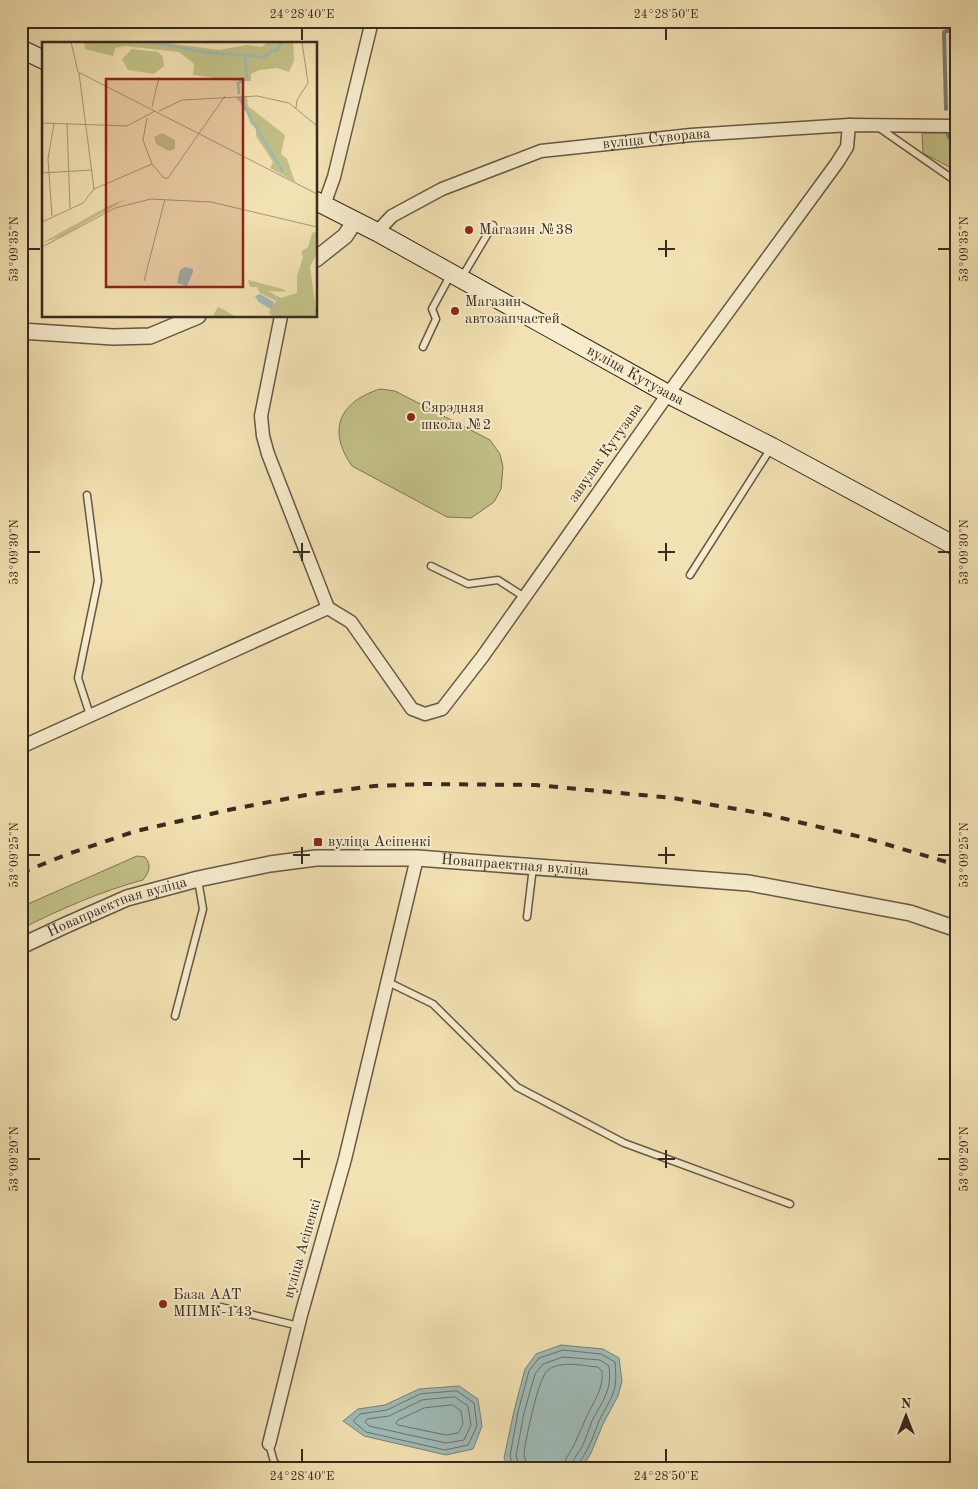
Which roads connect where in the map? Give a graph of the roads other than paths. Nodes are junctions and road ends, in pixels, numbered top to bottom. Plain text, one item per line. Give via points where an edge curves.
1 (372, 21) edge
2 (21, 49) edge
3 (42, 59) edge
4 (849, 125) junction
5 (875, 125) junction
6 (957, 126) edge
7 (957, 182) edge
8 (320, 203) edge
9 (355, 221) junction
10 (493, 225) dead end
11 (377, 232) junction
12 (318, 257) edge
13 (456, 276) junction
14 (193, 318) edge
15 (281, 318) edge
16 (21, 331) edge
17 (423, 347) dead end
18 (668, 394) junction
19 (772, 447) junction
20 (87, 495) dead end
21 (957, 547) edge
22 (431, 566) dead end
23 (690, 575) dead end
24 (526, 598) junction
25 (328, 608) junction
26 (90, 715) junction
27 (21, 747) edge
28 (417, 858) junction
29 (533, 866) junction
30 (198, 879) junction
31 (527, 917) dead end
32 (957, 929) edge
33 (21, 946) edge
34 (388, 982) junction
35 (175, 1016) dead end
36 (790, 1204) dead end
37 (221, 1307) dead end
38 (299, 1326) junction
39 (268, 1444) joint
40 (280, 1468) edge

1 - 8 street via 334,176
2 - 3 main road
4 - 5 street, вуліца Суворава
4 - 11 street, вуліца Суворава via 691,135 541,151 442,189 392,216
4 - 18 street, завулак Кутузава via 848,147
5 - 6 street, вуліца Суворава
5 - 7 lane
8 - 9 main road, вуліца Кутузава
9 - 11 main road, вуліца Кутузава
9 - 12 street via 345,236
10 - 13 lane
11 - 13 main road, вуліца Кутузава
13 - 17 lane via 432,309 436,319
13 - 18 main road, вуліца Кутузава
14 - 16 street via 150,336
15 - 25 street via 261,416 263,436
18 - 19 main road, вуліца Кутузава
18 - 24 street, завулак Кутузава
19 - 21 main road, вуліца Кутузава
19 - 23 lane
20 - 26 lane via 98,581 78,678
22 - 24 lane via 468,584 498,580
24 - 25 street, завулак Кутузава via 442,709 425,714 412,709 351,622
25 - 26 street
26 - 27 street
28 - 29 street, Новапраектная вуліца
28 - 30 street, Новапраектная вуліца via 316,858
28 - 34 street, вуліца Асіпенкі
29 - 31 lane
29 - 32 street, Новапраектная вуліца via 749,883 910,913
30 - 33 street, Новапраектная вуліца via 127,898
30 - 35 lane via 203,909
34 - 36 lane via 434,1004 517,1087 624,1143
34 - 38 street, вуліца Асіпенкі via 345,1159
37 - 38 lane
38 - 39 street, вуліца Асіпенкі
39 - 40 lane via 274,1462

